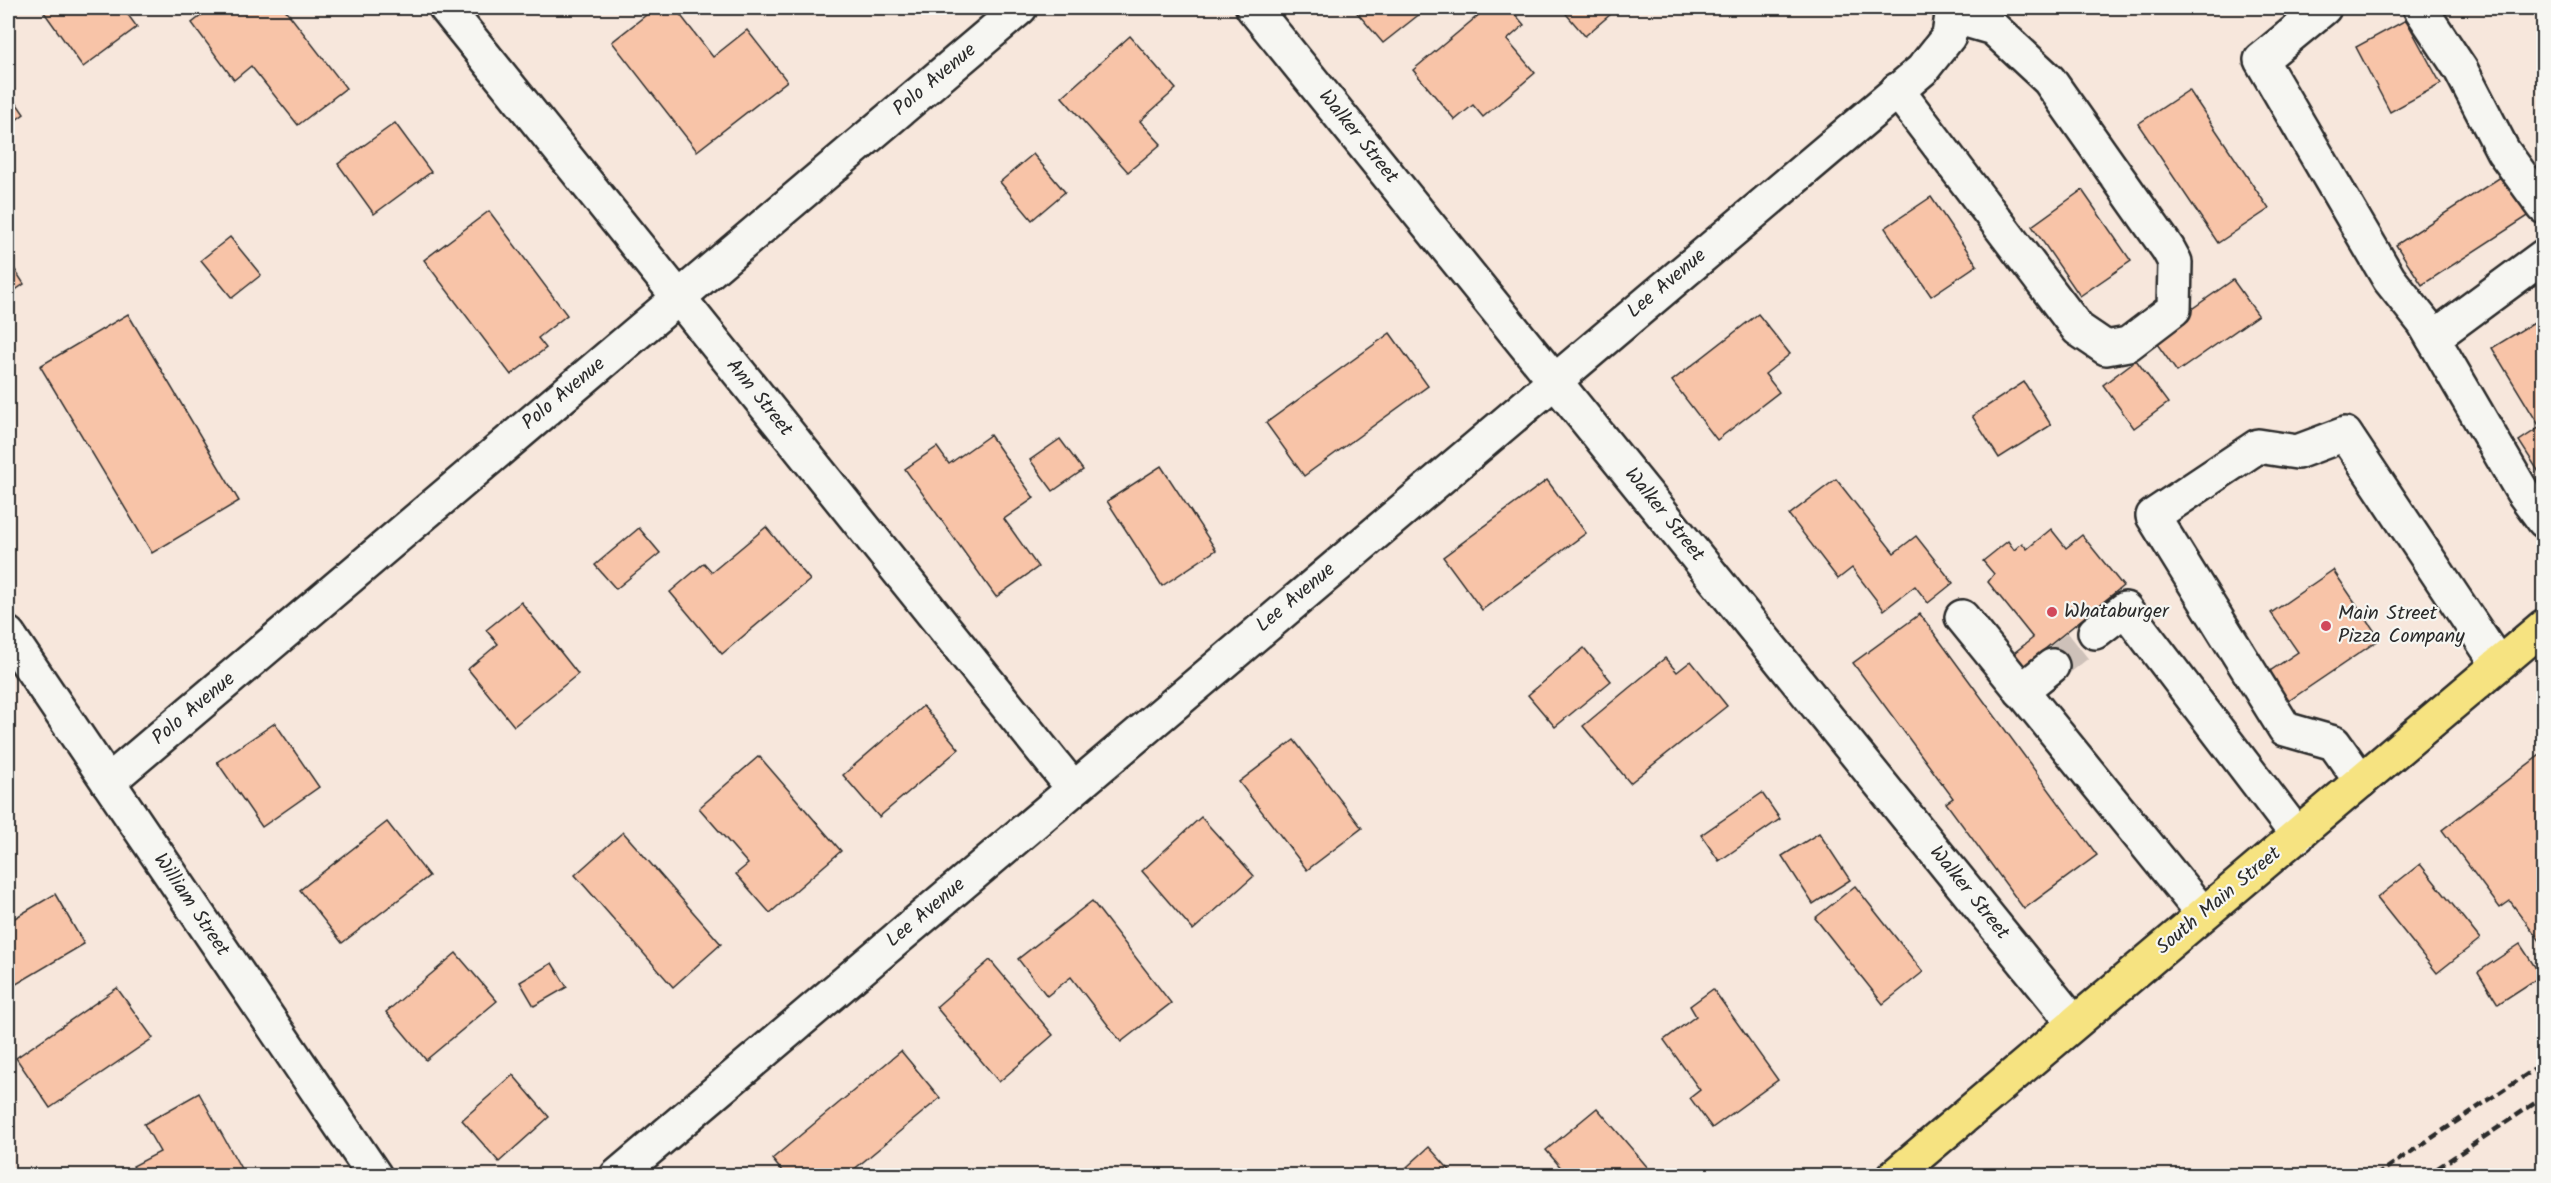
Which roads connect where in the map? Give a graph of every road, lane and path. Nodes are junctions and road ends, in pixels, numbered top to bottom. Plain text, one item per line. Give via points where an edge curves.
1 (446, 8) edge
2 (1020, 8) edge
3 (1253, 8) edge
4 (2324, 8) edge
5 (2420, 8) edge
6 (1952, 12) edge
7 (1898, 90) junction
8 (2544, 207) edge
9 (2544, 256) edge
10 (678, 297) junction
11 (2433, 338) junction
12 (1554, 379) junction
13 (2544, 521) edge
14 (1962, 617) dead end
15 (2544, 626) edge
16 (2095, 632) tunnel mouth
17 (8, 634) edge
18 (2498, 664) junction
19 (2052, 666) tunnel mouth
20 (2021, 691) junction
21 (108, 782) junction
22 (2361, 782) junction
23 (1073, 788) junction
24 (2298, 836) junction
25 (2203, 914) junction
26 (2074, 1023) junction
27 (375, 1176) edge
28 (617, 1176) edge
29 (1894, 1176) edge

1 - 10 street, Ann Street
2 - 10 street, Polo Avenue
3 - 12 street, Walker Street
4 - 11 street via 2261,60 2389,279
5 - 8 street via 2461,70 2503,150
6 - 7 street, Lee Avenue via 1949,36 1922,70
6 - 7 street via 1993,28 2049,80 2172,256 2174,309 2128,344 2106,348 2078,328
7 - 12 street, Lee Avenue
9 - 11 street
10 - 21 street, Polo Avenue
10 - 23 street, Ann Street
11 - 13 street via 2522,491
12 - 23 street, Lee Avenue
12 - 26 street, Walker Street
14 - 20 street
15 - 18 main road, South Main Street
16 - 24 street via 2125,609
17 - 21 street, William Street
18 - 22 main road, South Main Street
18 - 22 street via 2345,434 2297,452 2258,446 2153,516 2285,729 2334,743
19 - 20 street
20 - 25 street
21 - 27 street, William Street
22 - 24 main road, South Main Street
23 - 28 street, Lee Avenue
24 - 25 main road, South Main Street
25 - 26 main road, South Main Street
26 - 29 main road, South Main Street

